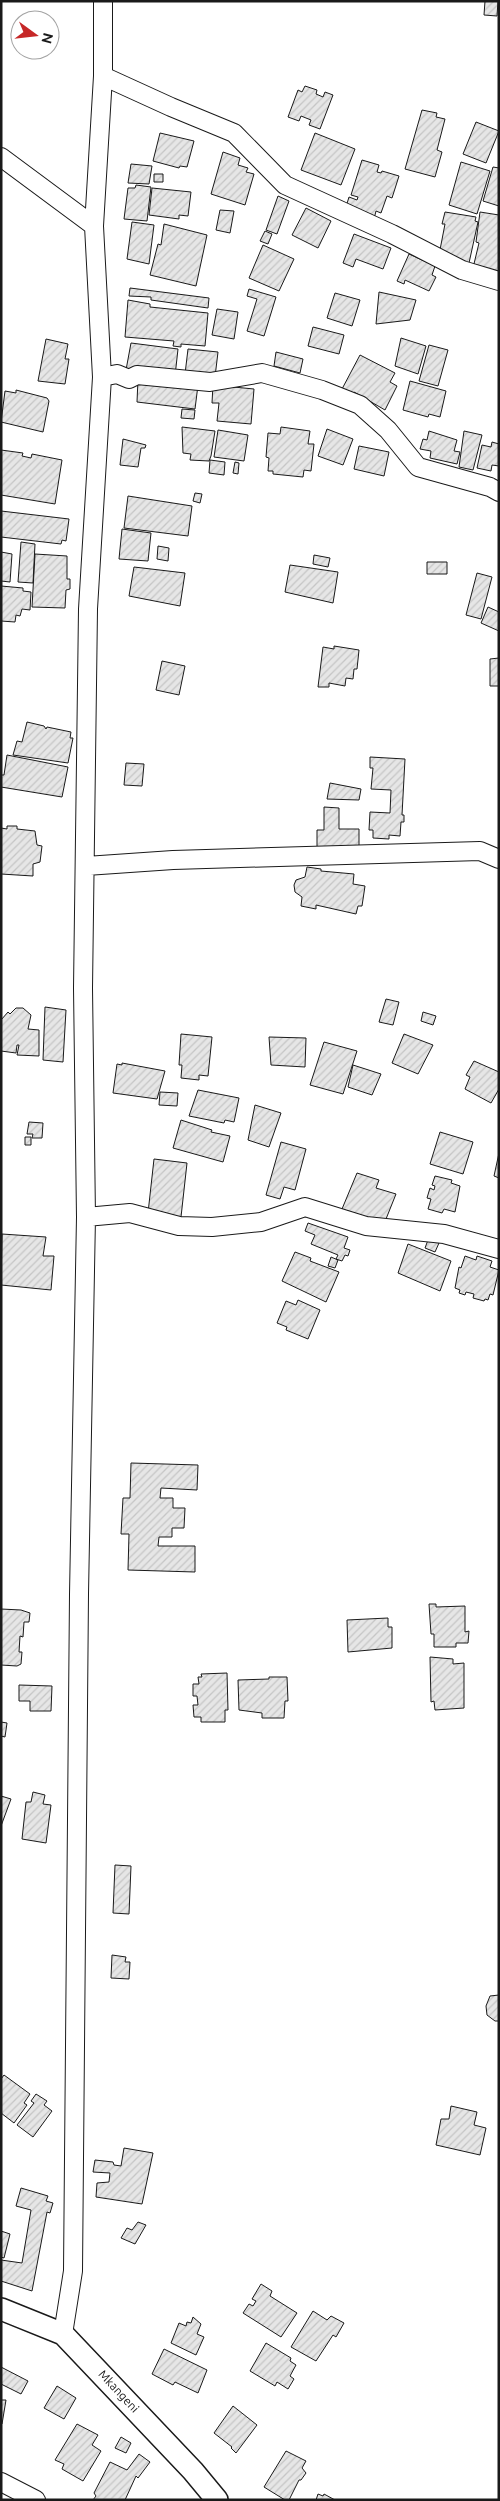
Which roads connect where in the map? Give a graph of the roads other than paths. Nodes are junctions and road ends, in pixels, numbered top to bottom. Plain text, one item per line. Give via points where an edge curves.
1 (103, 1) edge
2 (103, 76) junction
3 (1, 157) edge
4 (94, 226) junction
5 (499, 281) edge
6 (102, 377) junction
7 (499, 492) edge
8 (499, 859) edge
9 (86, 866) junction
10 (86, 1217) junction
11 (499, 1249) edge
12 (1, 2308) edge
13 (63, 2334) junction
14 (1, 2482) edge
15 (36, 2500) edge
16 (217, 2500) edge

1 - 2 street
2 - 4 street
2 - 5 street via 234,132 284,185 462,270
3 - 4 street
4 - 6 street
6 - 7 street via 118,374 129,379 137,375 210,382 262,373 360,405 388,430 418,467
6 - 9 street via 88,609
8 - 9 street via 480,851 173,860
9 - 10 street via 83,988
10 - 11 street via 130,1213 179,1226 212,1227 262,1222 305,1207 366,1226 444,1234
10 - 13 street via 73,2271
12 - 13 street, Mkangeni
13 - 16 street, Mkangeni
14 - 15 street

